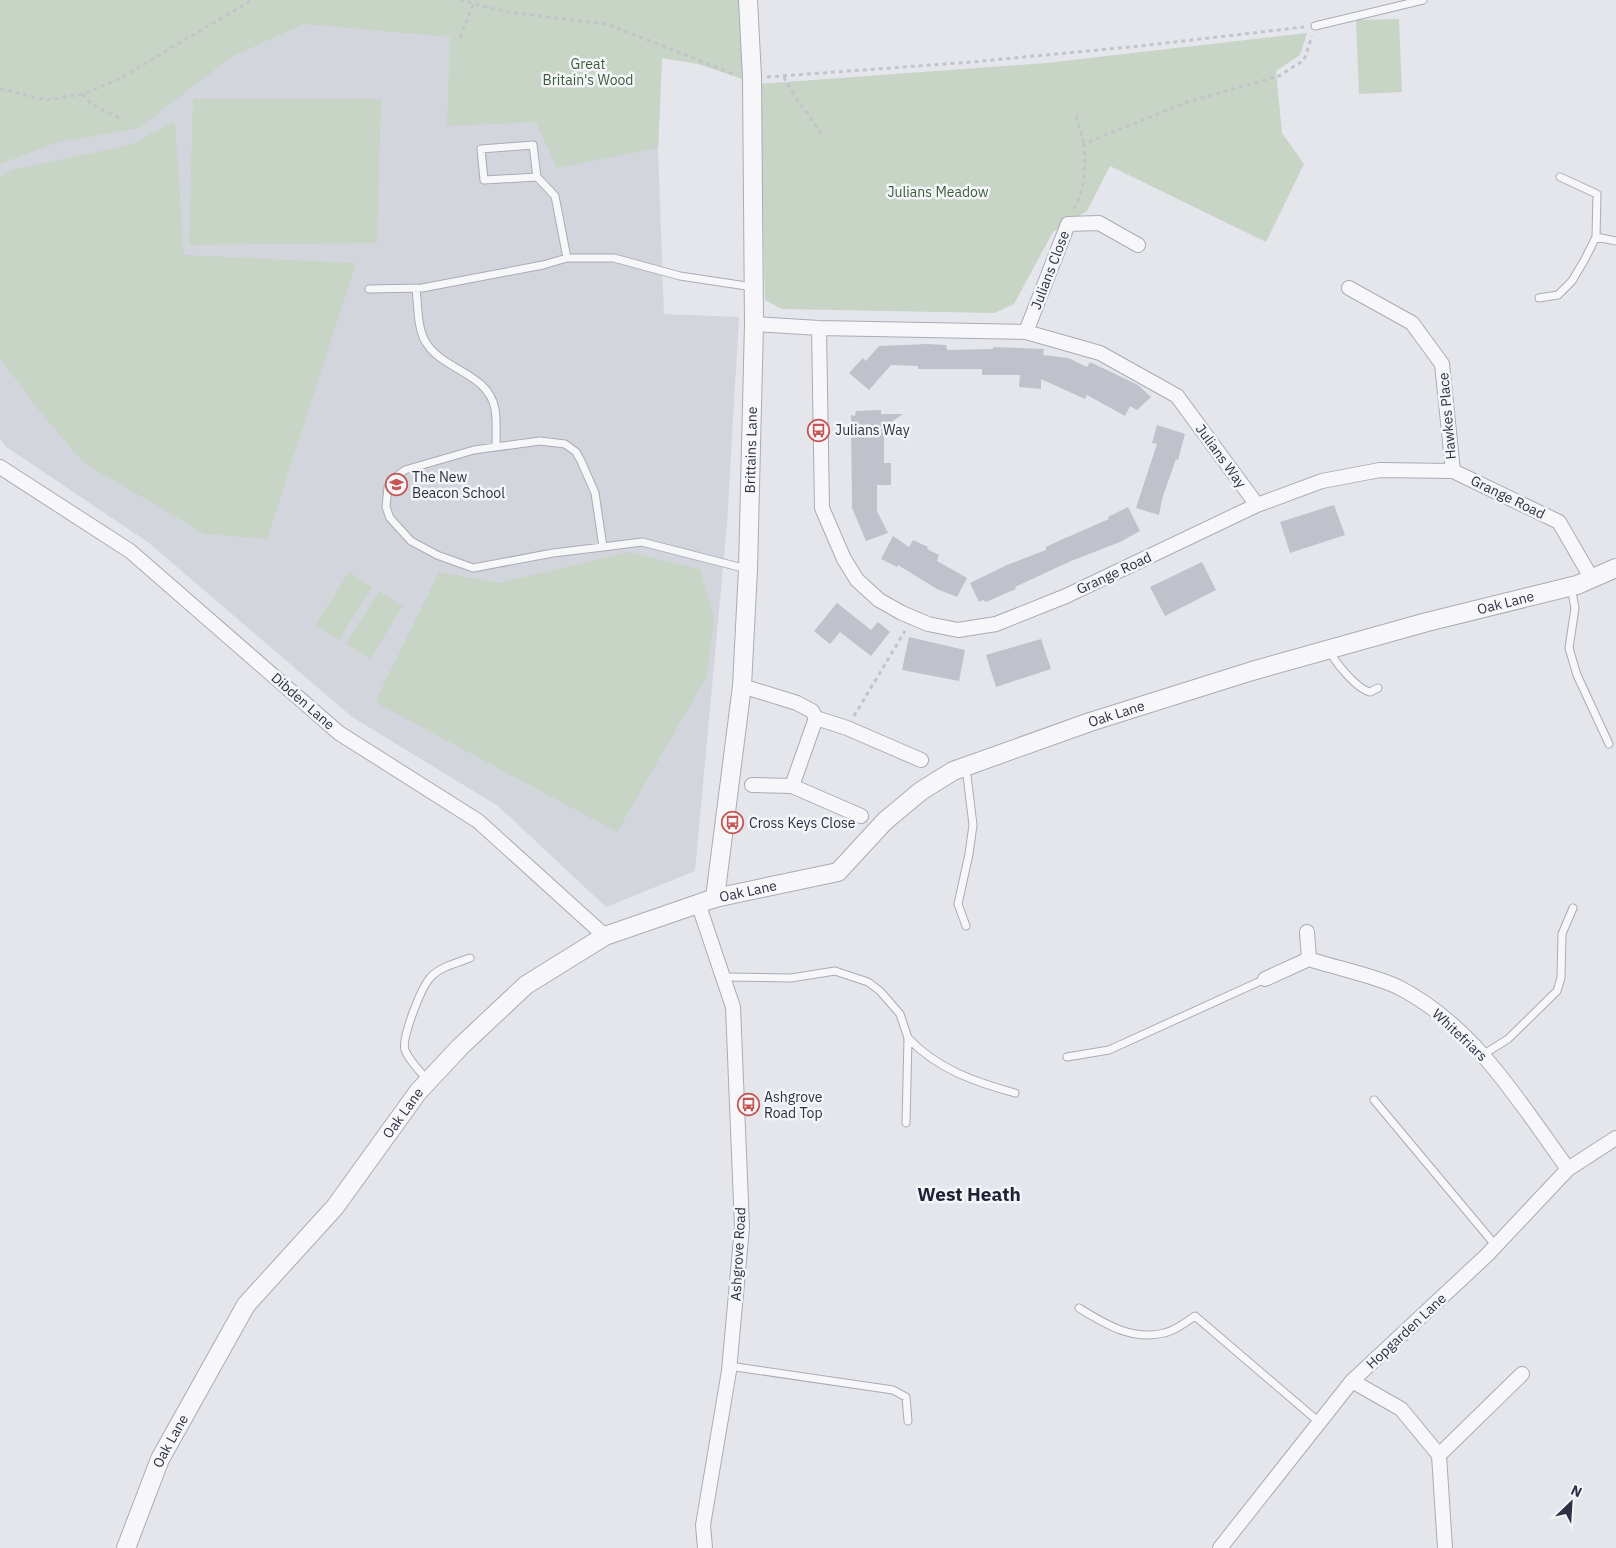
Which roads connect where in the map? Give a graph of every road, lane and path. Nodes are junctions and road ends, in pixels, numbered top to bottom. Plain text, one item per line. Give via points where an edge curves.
1 (252, 0) edge
2 (460, 0) edge
3 (748, 0) edge
4 (1423, 0) edge
5 (474, 1) edge
6 (1315, 26) junction
7 (460, 38) dead end
8 (752, 77) junction
9 (784, 77) junction
10 (0, 88) edge
11 (83, 94) junction
12 (1076, 116) dead end
13 (119, 118) dead end
14 (821, 134) dead end
15 (1084, 144) junction
16 (537, 177) junction
17 (1560, 177) dead end
18 (1068, 224) junction
19 (1596, 237) junction
20 (1616, 241) edge
21 (1138, 244) dead end
22 (567, 258) junction
23 (754, 287) junction
24 (416, 288) junction
25 (1349, 288) dead end
26 (369, 289) dead end
27 (1539, 298) dead end
28 (754, 324) junction
29 (819, 328) junction
30 (1026, 332) junction
31 (496, 447) junction
32 (0, 467) edge
33 (1452, 471) junction
34 (1257, 505) junction
35 (603, 547) junction
36 (1616, 568) edge
37 (748, 569) junction
38 (1592, 579) junction
39 (1571, 587) junction
40 (912, 617) junction
41 (1329, 649) junction
42 (742, 686) junction
43 (1378, 688) dead end
44 (816, 718) junction
45 (847, 728) junction
46 (1609, 744) dead end
47 (921, 760) dead end
48 (966, 766) junction
49 (752, 785) dead end
50 (792, 786) junction
51 (861, 816) dead end
52 (715, 898) junction
53 (698, 903) junction
54 (1573, 908) dead end
55 (966, 926) dead end
56 (1307, 932) dead end
57 (605, 936) junction
58 (470, 958) dead end
59 (1309, 959) junction
60 (723, 977) junction
61 (1265, 979) joint
62 (908, 1038) junction
63 (1484, 1054) junction
64 (1067, 1058) dead end
65 (429, 1081) junction
66 (1015, 1094) dead end
67 (1374, 1100) dead end
68 (906, 1123) dead end
69 (1616, 1138) edge
70 (1568, 1169) junction
71 (1496, 1246) junction
72 (1079, 1308) dead end
73 (729, 1366) junction
74 (1522, 1374) dead end
75 (1352, 1381) junction
76 (908, 1421) dead end
77 (1319, 1422) junction
78 (1438, 1455) junction
79 (126, 1548) edge
80 (705, 1548) edge
81 (1220, 1548) edge
82 (1445, 1548) edge

1 - 11 path via 117,80
2 - 5 path
3 - 8 street, Brittains Lane
4 - 6 lane
5 - 7 path
5 - 8 path via 507,12 607,24 733,74
6 - 9 path via 1130,47
6 - 15 path via 1304,60 1279,76 1187,102
8 - 9 path
8 - 23 street, Brittains Lane
9 - 14 path via 795,99
10 - 11 path via 47,100
11 - 13 path via 92,104
12 - 15 path
15 - 18 path via 1086,168 1082,194
16 - 16 lane via 484,180 481,149 534,144
16 - 22 lane via 554,196
17 - 19 lane via 1597,194
18 - 21 street, Julians Close via 1098,223
18 - 30 street, Julians Close
19 - 20 lane
19 - 27 lane via 1572,282 1558,295
22 - 23 lane via 614,258 680,276
22 - 24 lane
23 - 28 street, Brittains Lane
24 - 26 lane
24 - 31 lane via 421,328 426,341 435,353 482,385 489,394 495,408
25 - 33 street, Hawkes Place via 1412,323 1442,364
28 - 29 street, Julians Way
28 - 37 street, Brittains Lane
29 - 30 street, Julians Way
29 - 40 street, Grange Road via 822,508 844,559 857,580 879,600
30 - 34 street, Julians Way via 1100,352 1177,396
31 - 35 lane via 540,441 565,444 576,452 594,493
31 - 35 lane via 405,470 388,487 386,507 390,518 411,541 473,568
32 - 57 street, Dibden Lane via 130,551 339,733 478,820
33 - 34 street, Grange Road via 1380,470 1349,475 1322,481
33 - 38 street, Grange Road via 1559,522
34 - 40 street, Grange Road via 1066,596 996,624 958,630
35 - 37 lane via 642,542
36 - 38 street, Oak Lane
37 - 42 street, Brittains Lane
38 - 39 street, Oak Lane
39 - 41 street, Oak Lane
39 - 46 lane via 1575,608 1570,648 1577,675
40 - 45 path
41 - 43 lane via 1335,661 1361,689 1370,692
41 - 48 street, Oak Lane via 1090,722
42 - 44 street via 797,703 812,711
42 - 52 street, Brittains Lane
44 - 45 street
44 - 50 street
45 - 47 street
48 - 52 street, Oak Lane via 921,791 885,821 838,872
48 - 55 lane via 973,825 958,904
49 - 50 street
50 - 51 street
52 - 53 street, Oak Lane
53 - 57 street, Oak Lane
53 - 60 street, Ashgrove Road
54 - 63 lane via 1562,934 1561,978 1557,991 1508,1039
56 - 59 street
57 - 65 street, Oak Lane via 526,985
58 - 65 lane via 430,978 406,1034 406,1053
59 - 61 street
59 - 63 street, Whitefriars via 1398,988 1428,1006
60 - 62 lane via 791,978 835,972 868,982 900,1014
60 - 73 street, Ashgrove Road via 733,1007 742,1227
61 - 64 lane via 1109,1050
62 - 66 lane via 945,1068
62 - 68 lane
63 - 70 street, Whitefriars
65 - 79 street, Oak Lane via 335,1207 246,1305 160,1459
67 - 71 lane
69 - 70 street, Hopgarden Lane
70 - 71 street, Hopgarden Lane
71 - 75 street, Hopgarden Lane
72 - 77 lane via 1111,1327 1140,1335 1165,1333 1195,1316
73 - 76 lane via 893,1390 906,1397
73 - 80 street, Ashgrove Road via 703,1525
74 - 78 street
75 - 77 street, Hopgarden Lane
75 - 78 street via 1400,1409
77 - 81 street, Hopgarden Lane
78 - 82 street

